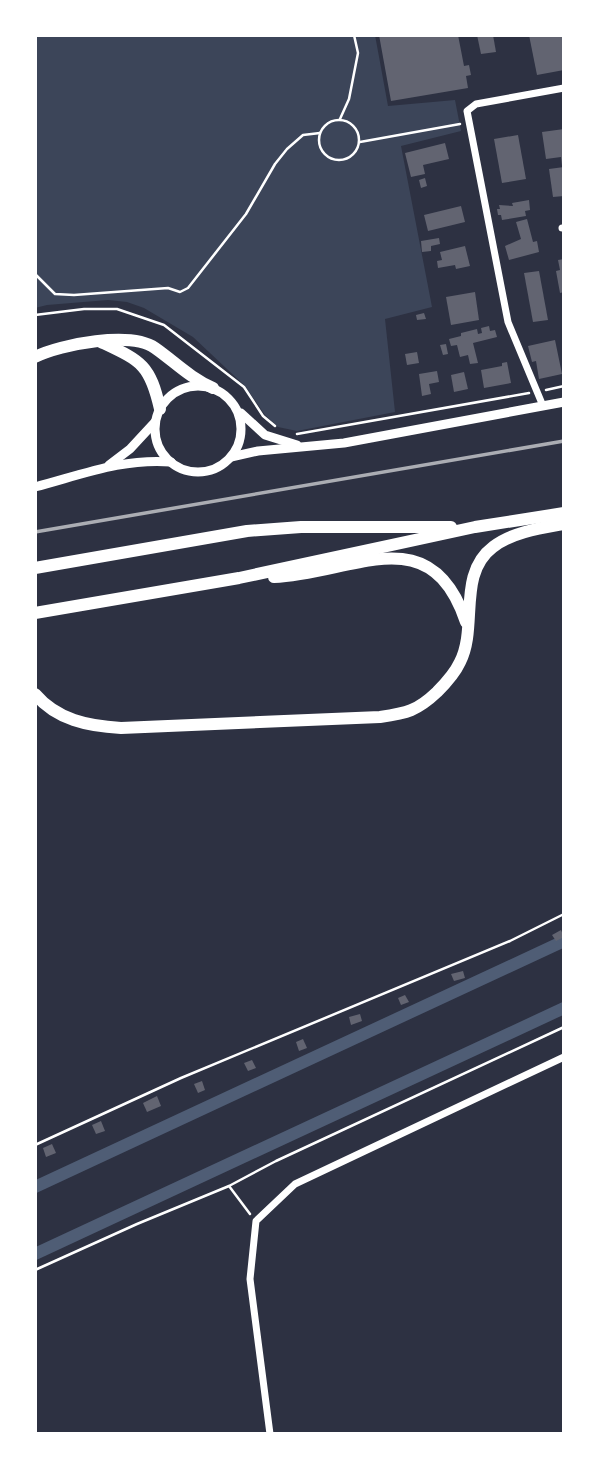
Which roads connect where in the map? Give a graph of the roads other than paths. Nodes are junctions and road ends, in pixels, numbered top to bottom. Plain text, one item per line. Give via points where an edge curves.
1 (564, 88) edge
2 (101, 342) junction
3 (35, 357) edge
4 (213, 388) junction
5 (564, 402) edge
6 (235, 405) junction
7 (543, 406) junction
8 (158, 415) junction
9 (309, 447) junction
10 (231, 457) junction
11 (171, 462) junction
12 (107, 466) junction
13 (35, 487) edge
14 (564, 513) edge
15 (564, 524) edge
16 (475, 527) junction
17 (35, 568) edge
18 (239, 578) junction
19 (35, 613) edge
20 (468, 627) junction
21 (35, 694) edge
22 (564, 1056) edge
23 (270, 1434) edge

1 - 7 street via 476,104 467,111 508,322
2 - 3 main road
2 - 4 main road via 136,340
2 - 8 main road via 144,366 154,383
4 - 6 street
4 - 8 street via 201,385 177,391
5 - 7 street
6 - 9 street via 265,435
6 - 10 street via 242,432
7 - 9 street
8 - 11 street via 158,444
8 - 12 street via 130,449
9 - 10 street
10 - 11 street via 209,471 182,469
11 - 12 street via 146,460
12 - 13 street
14 - 16 main road
15 - 20 main road via 512,537 480,560 472,584
16 - 17 main road via 247,531
16 - 18 main road
18 - 19 main road
18 - 20 main road via 406,558 439,574 457,597
20 - 21 main road via 460,662 444,685 405,714 92,726 64,717
22 - 23 street via 295,1184 256,1221 250,1279

